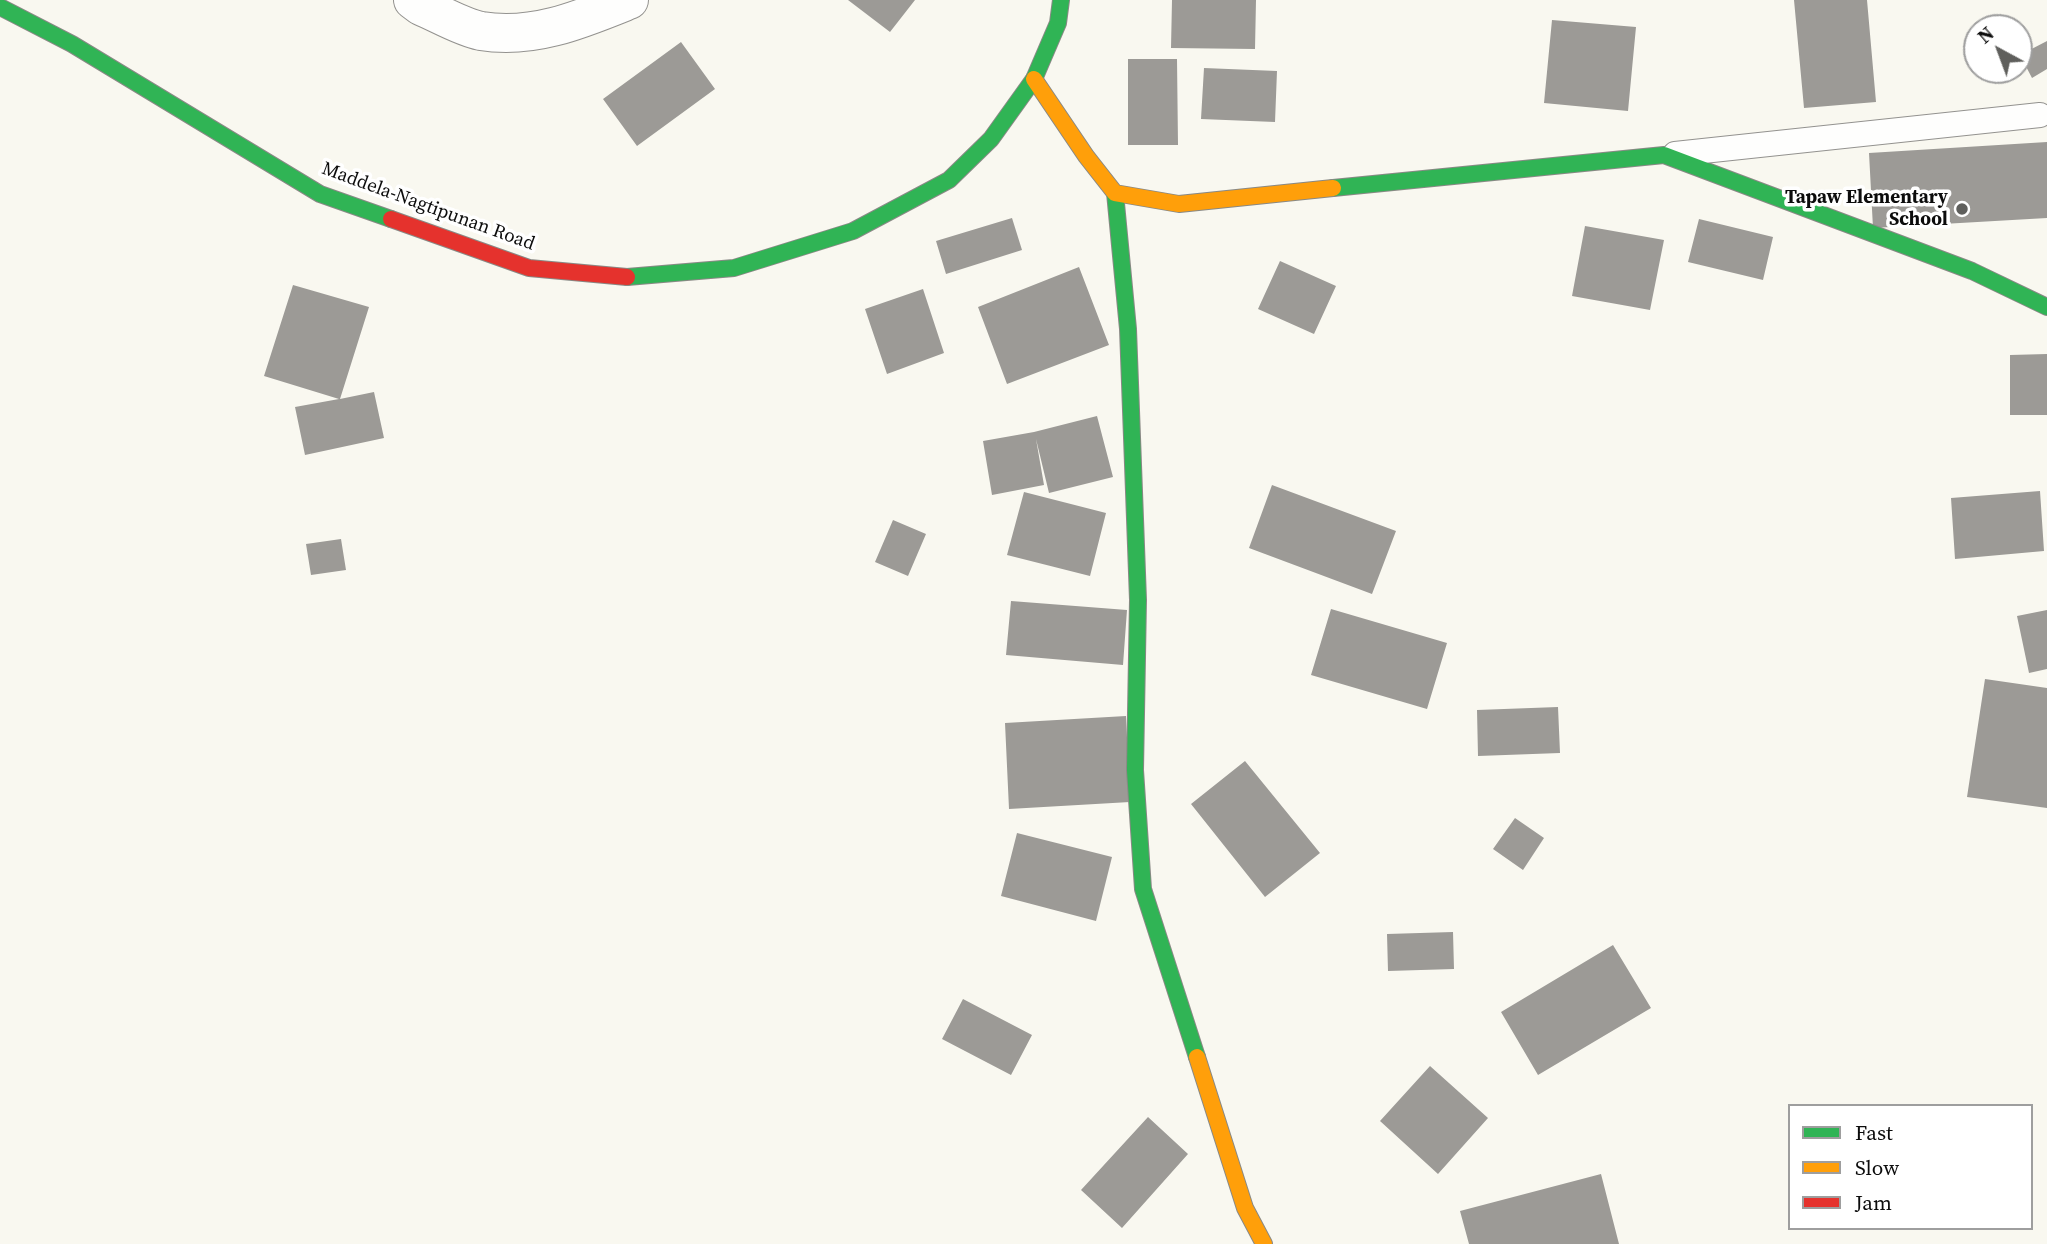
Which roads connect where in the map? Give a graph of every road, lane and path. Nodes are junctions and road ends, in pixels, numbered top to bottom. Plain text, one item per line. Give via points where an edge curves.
1 (414, 0) edge
2 (629, 0) edge
3 (1061, 0) edge
4 (0, 7) edge
5 (1034, 79) junction
6 (2040, 114) dead end
7 (1664, 155) junction
8 (1115, 193) junction
9 (2047, 307) edge
10 (1264, 1244) edge

1 - 2 street via 480,31 534,33
3 - 5 street, Maddela-Nagtipunan Road via 1058,23
4 - 5 street, Maddela-Nagtipunan Road via 72,44 320,194 529,268 625,277 734,268 853,231 949,180 991,139
5 - 8 street
6 - 7 lane
7 - 8 street via 1179,204
7 - 9 street via 1972,271
8 - 10 street via 1128,329 1138,600 1135,770 1143,889 1245,1208

